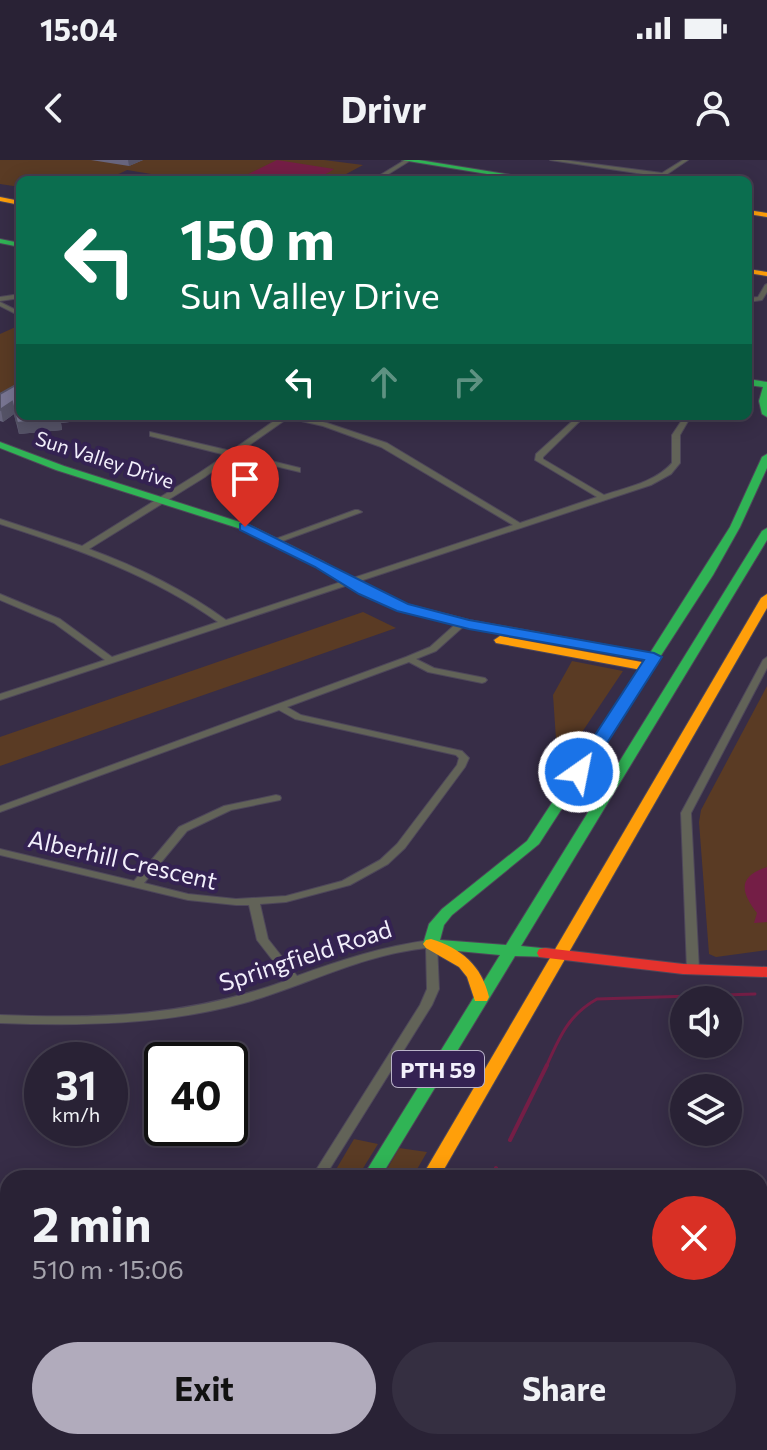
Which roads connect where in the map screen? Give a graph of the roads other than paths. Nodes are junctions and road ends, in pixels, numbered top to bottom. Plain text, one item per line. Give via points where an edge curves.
1 (407, 160) edge
2 (552, 160) edge
3 (686, 160) edge
4 (381, 176) edge
5 (512, 176) edge
6 (767, 286) edge
7 (752, 300) edge
8 (767, 387) edge
9 (767, 414) edge
10 (282, 420) edge
11 (306, 420) edge
12 (577, 420) edge
13 (686, 420) edge
14 (153, 434) dead end
15 (0, 445) edge
16 (232, 454) junction
17 (767, 457) edge
18 (297, 470) dead end
19 (602, 497) junction
20 (163, 499) junction
21 (358, 512) dead end
22 (0, 521) edge
23 (519, 525) junction
24 (767, 531) edge
25 (280, 544) junction
26 (84, 548) junction
27 (343, 583) junction
28 (0, 597) edge
29 (767, 598) edge
30 (225, 623) junction
31 (459, 627) junction
32 (409, 659) junction
33 (111, 660) junction
34 (767, 660) edge
35 (650, 662) junction
36 (482, 680) dead end
37 (0, 697) edge
38 (279, 706) junction
39 (276, 798) dead end
40 (0, 809) edge
41 (0, 852) edge
42 (137, 884) junction
43 (254, 903) junction
44 (431, 944) junction
45 (510, 949) junction
46 (562, 955) junction
47 (693, 970) junction
48 (767, 972) edge
49 (294, 980) junction
50 (481, 997) junction
51 (0, 1019) edge
52 (322, 1170) edge
53 (376, 1170) edge
54 (435, 1170) edge

1 - 4 street
1 - 5 street
2 - 3 street via 663,175
6 - 7 street via 760,299
8 - 9 street
10 - 16 street
11 - 23 street via 384,445
12 - 19 street via 539,460
13 - 19 street via 676,435 678,458 668,472
14 - 16 street
15 - 20 street, Sun Valley Drive
16 - 18 street
16 - 20 street
17 - 35 street via 735,527
19 - 23 street
20 - 25 street, Sun Valley Drive
20 - 26 street
21 - 25 street
22 - 26 street
23 - 27 street
24 - 45 street, PTH 59
25 - 27 street, Sun Valley Drive
26 - 30 street via 165,582
27 - 30 street
27 - 31 street, Sun Valley Drive
28 - 33 street via 57,621
29 - 46 street, PTH 59
30 - 33 street
31 - 32 street, Alberhill Crescent via 433,649
31 - 35 street, Sun Valley Drive
32 - 36 street via 431,670
32 - 38 street, Alberhill Crescent
33 - 37 street
34 - 47 street via 686,813
35 - 44 street via 532,844 447,912
38 - 40 street, Alberhill Crescent
38 - 43 street, Alberhill Crescent via 298,717 451,750 464,758 384,862 328,890
39 - 42 street via 228,808 183,829
41 - 42 street, Alberhill Crescent
42 - 43 street, Alberhill Crescent via 188,897
43 - 49 street via 263,940
44 - 45 street, Springfield Road
44 - 49 street, Springfield Road via 372,953
44 - 50 street via 472,967
44 - 52 street via 433,989 426,1005
45 - 46 street, Springfield Road
45 - 50 street, PTH 59
46 - 47 street, Springfield Road
46 - 54 street, PTH 59
47 - 48 street, Springfield Road
49 - 51 street, Springfield Road via 232,1002 161,1017 82,1022
50 - 53 street, PTH 59

